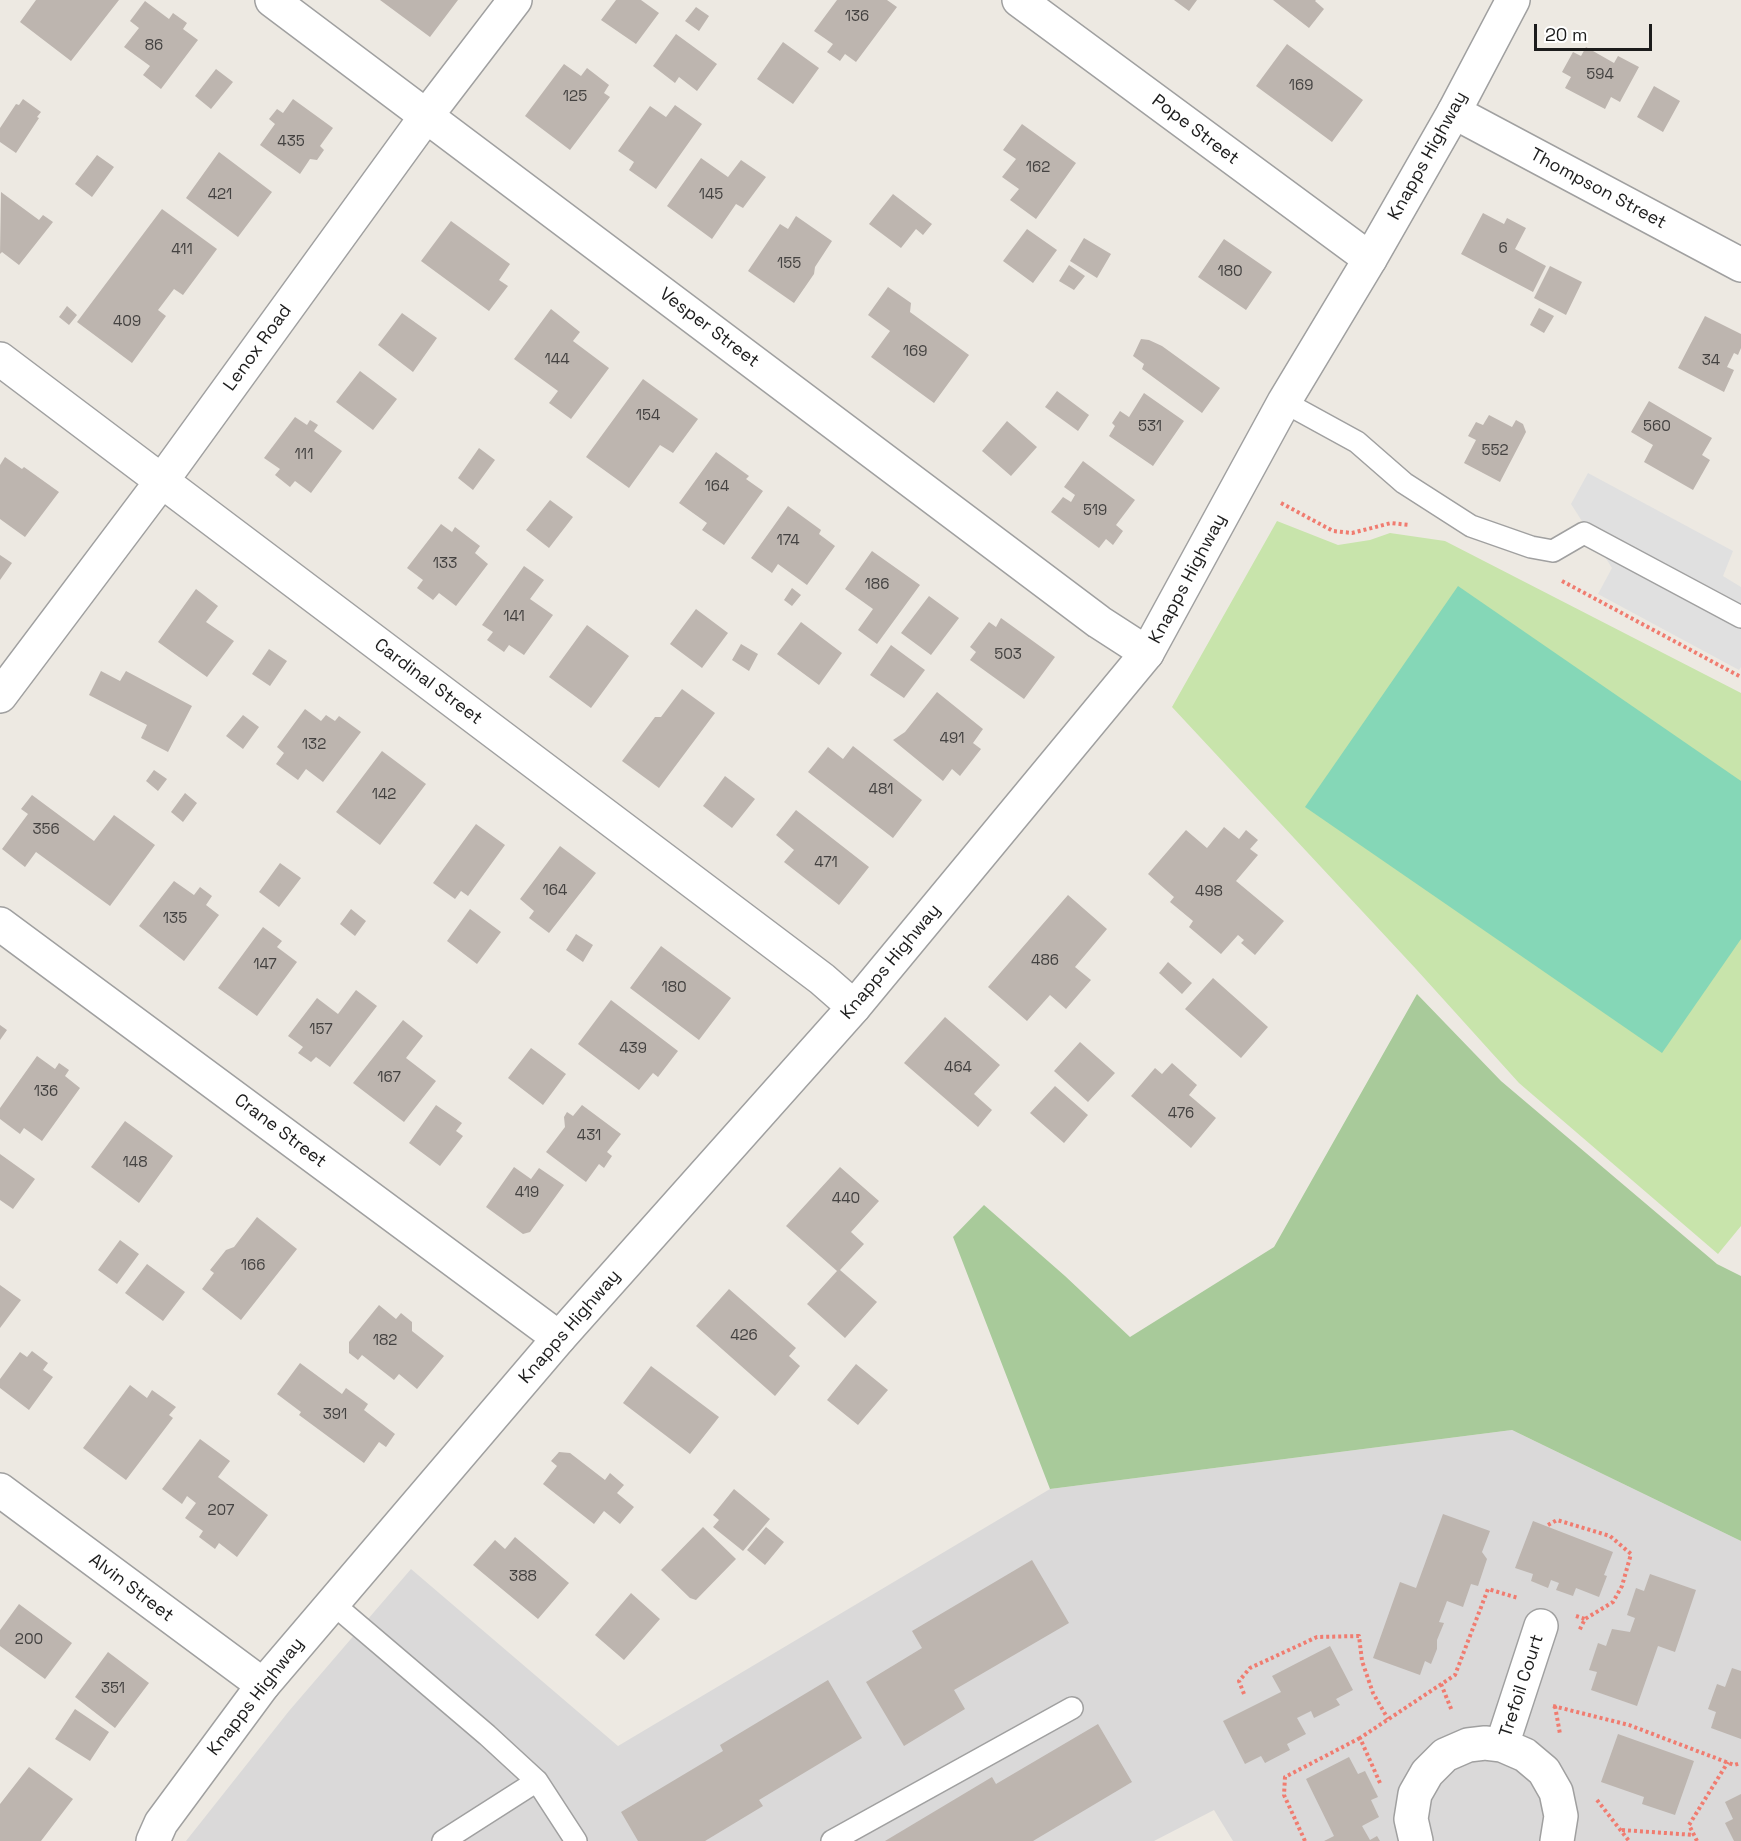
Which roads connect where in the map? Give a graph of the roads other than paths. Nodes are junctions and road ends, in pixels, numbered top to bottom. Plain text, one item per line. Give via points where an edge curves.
1 (272, 0) edge
2 (515, 0) edge
3 (1019, 0) edge
4 (1512, 0) edge
5 (1454, 112) junction
6 (427, 115) junction
7 (1370, 259) junction
8 (1741, 265) edge
9 (0, 359) edge
10 (1284, 402) junction
11 (161, 482) junction
12 (1741, 617) edge
13 (1148, 653) junction
14 (0, 696) edge
15 (0, 924) edge
16 (854, 1007) junction
17 (560, 1338) junction
18 (0, 1490) edge
19 (332, 1603) junction
20 (1541, 1626) dead end
21 (262, 1685) junction
22 (1072, 1708) dead end
23 (1502, 1745) junction
24 (537, 1780) junction
25 (153, 1841) edge
26 (442, 1841) edge
27 (576, 1841) edge
28 (832, 1841) edge
29 (1416, 1841) edge
30 (1557, 1841) edge

1 - 6 street, Vesper Street
2 - 6 street, Lenox Road
3 - 7 street, Pope Street
4 - 5 street, Knapps Highway
5 - 7 street, Knapps Highway
5 - 8 street, Thompson Street
6 - 11 street, Lenox Road
6 - 13 street, Vesper Street via 1099,622
7 - 10 street, Knapps Highway
9 - 11 street, Cardinal Street
10 - 12 lane via 1357,442 1404,483 1471,526 1553,551 1584,533
10 - 13 street, Knapps Highway
11 - 14 street, Lenox Road
11 - 16 street, Cardinal Street
13 - 16 street, Knapps Highway
15 - 17 street, Crane Street
16 - 17 street, Knapps Highway
17 - 19 street, Knapps Highway
18 - 21 street, Alvin Street
19 - 21 street, Knapps Highway
19 - 24 lane
20 - 23 street, Trefoil Court
21 - 25 street, Knapps Highway via 161,1823
22 - 28 lane
23 - 29 street, Trefoil Court via 1468,1745 1445,1755 1427,1773 1415,1794 1411,1820
23 - 30 street, Trefoil Court via 1525,1755 1544,1771 1556,1792 1561,1816
24 - 26 lane
24 - 27 lane

